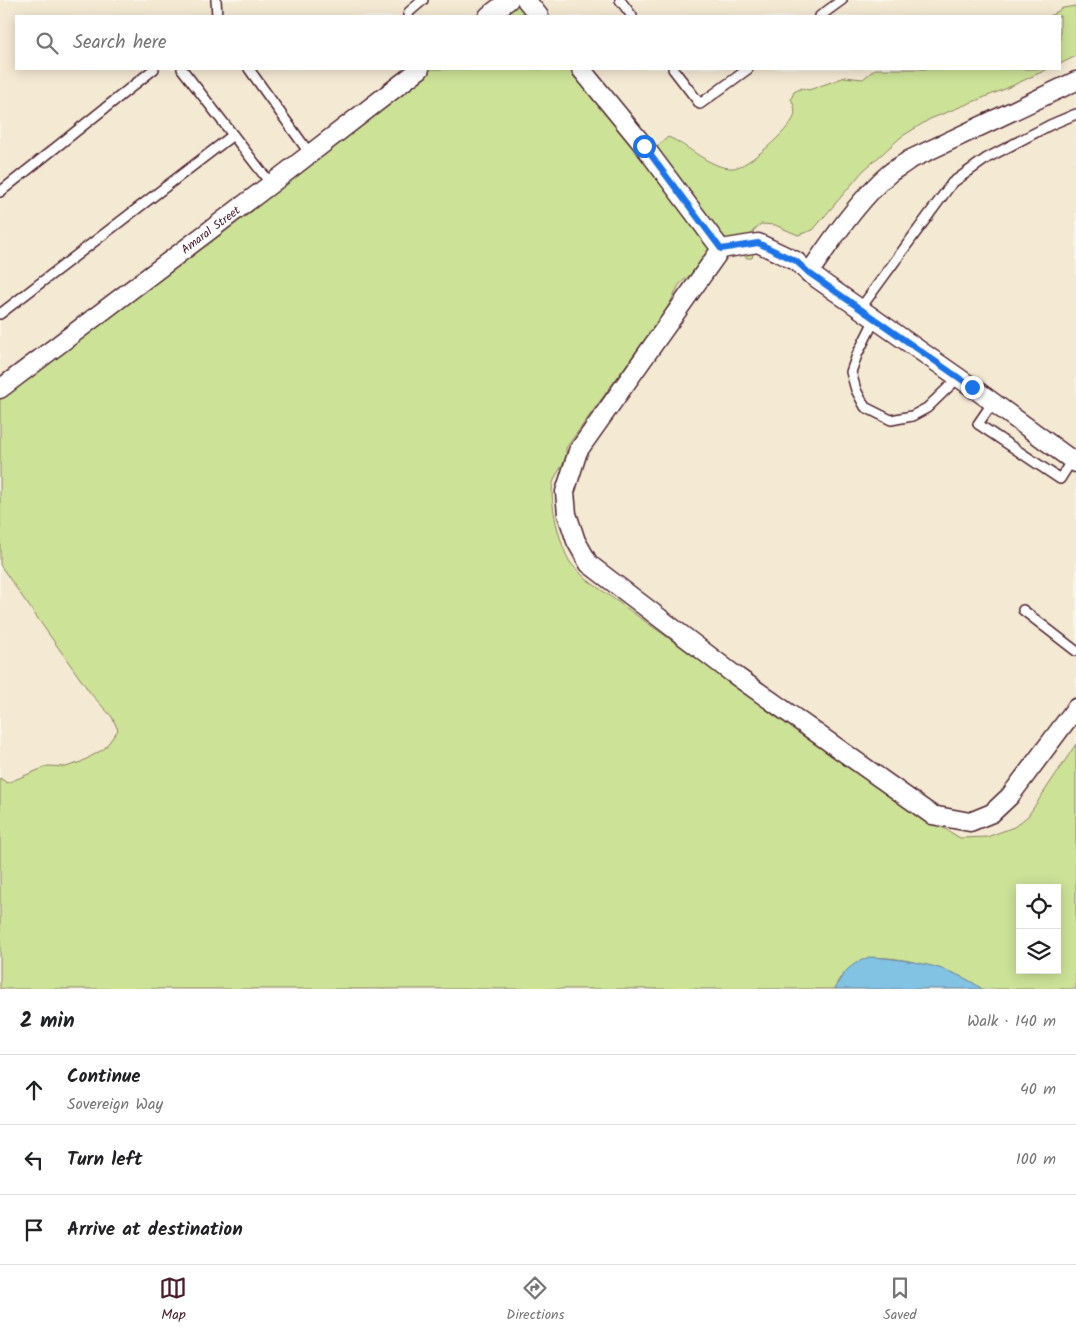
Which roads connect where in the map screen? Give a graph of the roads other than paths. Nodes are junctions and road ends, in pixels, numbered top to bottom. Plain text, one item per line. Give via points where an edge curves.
1 (216, 0) edge
2 (423, 0) edge
3 (509, 0) edge
4 (526, 0) edge
5 (620, 0) edge
6 (842, 0) edge
7 (217, 15) edge
8 (408, 15) edge
9 (489, 15) edge
10 (538, 15) edge
11 (631, 15) edge
12 (821, 15) edge
13 (153, 70) edge
14 (183, 70) edge
15 (251, 70) edge
16 (419, 70) edge
17 (582, 70) edge
18 (673, 70) edge
19 (747, 70) edge
20 (1076, 81) edge
21 (1076, 114) edge
22 (234, 135) junction
23 (310, 154) junction
24 (271, 184) junction
25 (0, 192) edge
26 (721, 249) junction
27 (809, 273) junction
28 (0, 314) edge
29 (867, 314) junction
30 (958, 378) junction
31 (0, 389) edge
32 (993, 402) junction
33 (1074, 461) edge
34 (1024, 610) dead end
35 (1076, 651) edge
36 (1076, 708) edge

1 - 7 lane
2 - 8 lane
3 - 9 street
4 - 10 street
5 - 11 lane
6 - 12 lane
13 - 25 lane
14 - 22 lane
15 - 23 lane
16 - 23 street, Amaral Street
17 - 26 street
18 - 19 lane via 700,104
20 - 27 street via 909,160 890,173 869,194
21 - 29 lane via 986,158 952,182
22 - 24 lane
22 - 28 lane
23 - 24 street, Amaral Street
24 - 31 street, Amaral Street
26 - 27 street via 758,243 796,261
26 - 36 street via 578,451 565,492 567,514 576,541 589,564 732,673 932,815 970,822 992,813 1010,796
27 - 29 street
29 - 30 street
29 - 30 lane via 850,372 865,407 891,420 912,416 927,408
30 - 32 street
32 - 33 street
32 - 33 lane via 978,424 1060,479
34 - 35 lane

